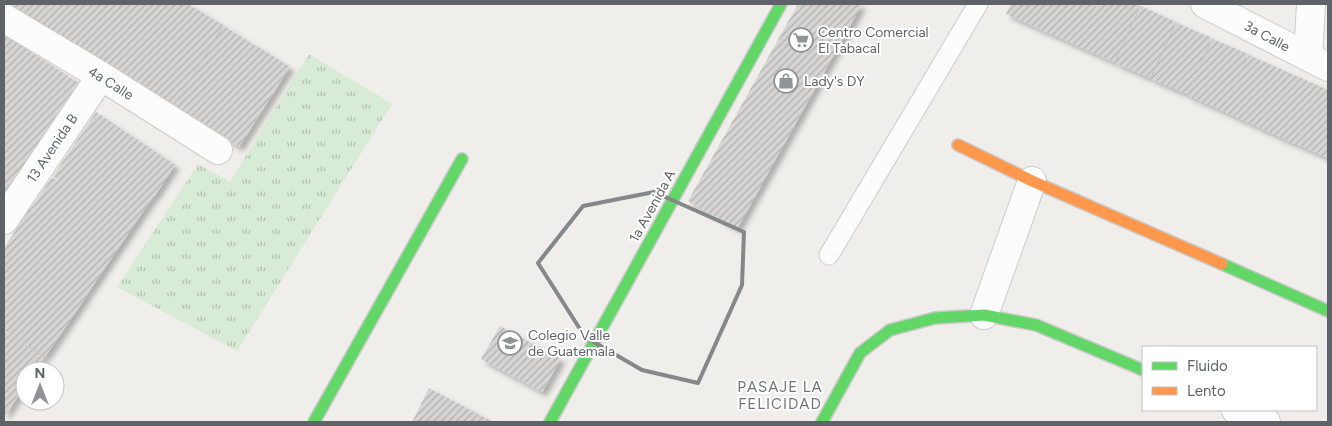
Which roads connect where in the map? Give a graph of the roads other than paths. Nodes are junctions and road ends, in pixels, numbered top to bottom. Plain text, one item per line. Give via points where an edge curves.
1 (781, 4) edge
2 (978, 4) edge
3 (1205, 4) edge
4 (1311, 4) edge
5 (4, 18) edge
6 (1318, 62) edge
7 (101, 76) junction
8 (958, 145) dead end
9 (218, 150) dead end
10 (462, 159) dead end
11 (1032, 181) junction
12 (4, 220) edge
13 (829, 255) dead end
14 (1328, 311) edge
15 (984, 315) junction
16 (1142, 370) edge
17 (1238, 411) edge
18 (314, 422) edge
19 (550, 422) edge
20 (822, 422) edge
21 (1266, 422) edge

1 - 19 street, 1a Avenida A
2 - 13 lane
3 - 6 street, 3a Calle
4 - 6 street
5 - 7 street, 4a Calle
7 - 9 street, 4a Calle
7 - 12 street, 13 Avenida B
8 - 11 street
10 - 18 street
11 - 14 street
11 - 15 street
15 - 16 street via 1036,325
15 - 20 street via 935,318 890,330 860,352
17 - 21 street

